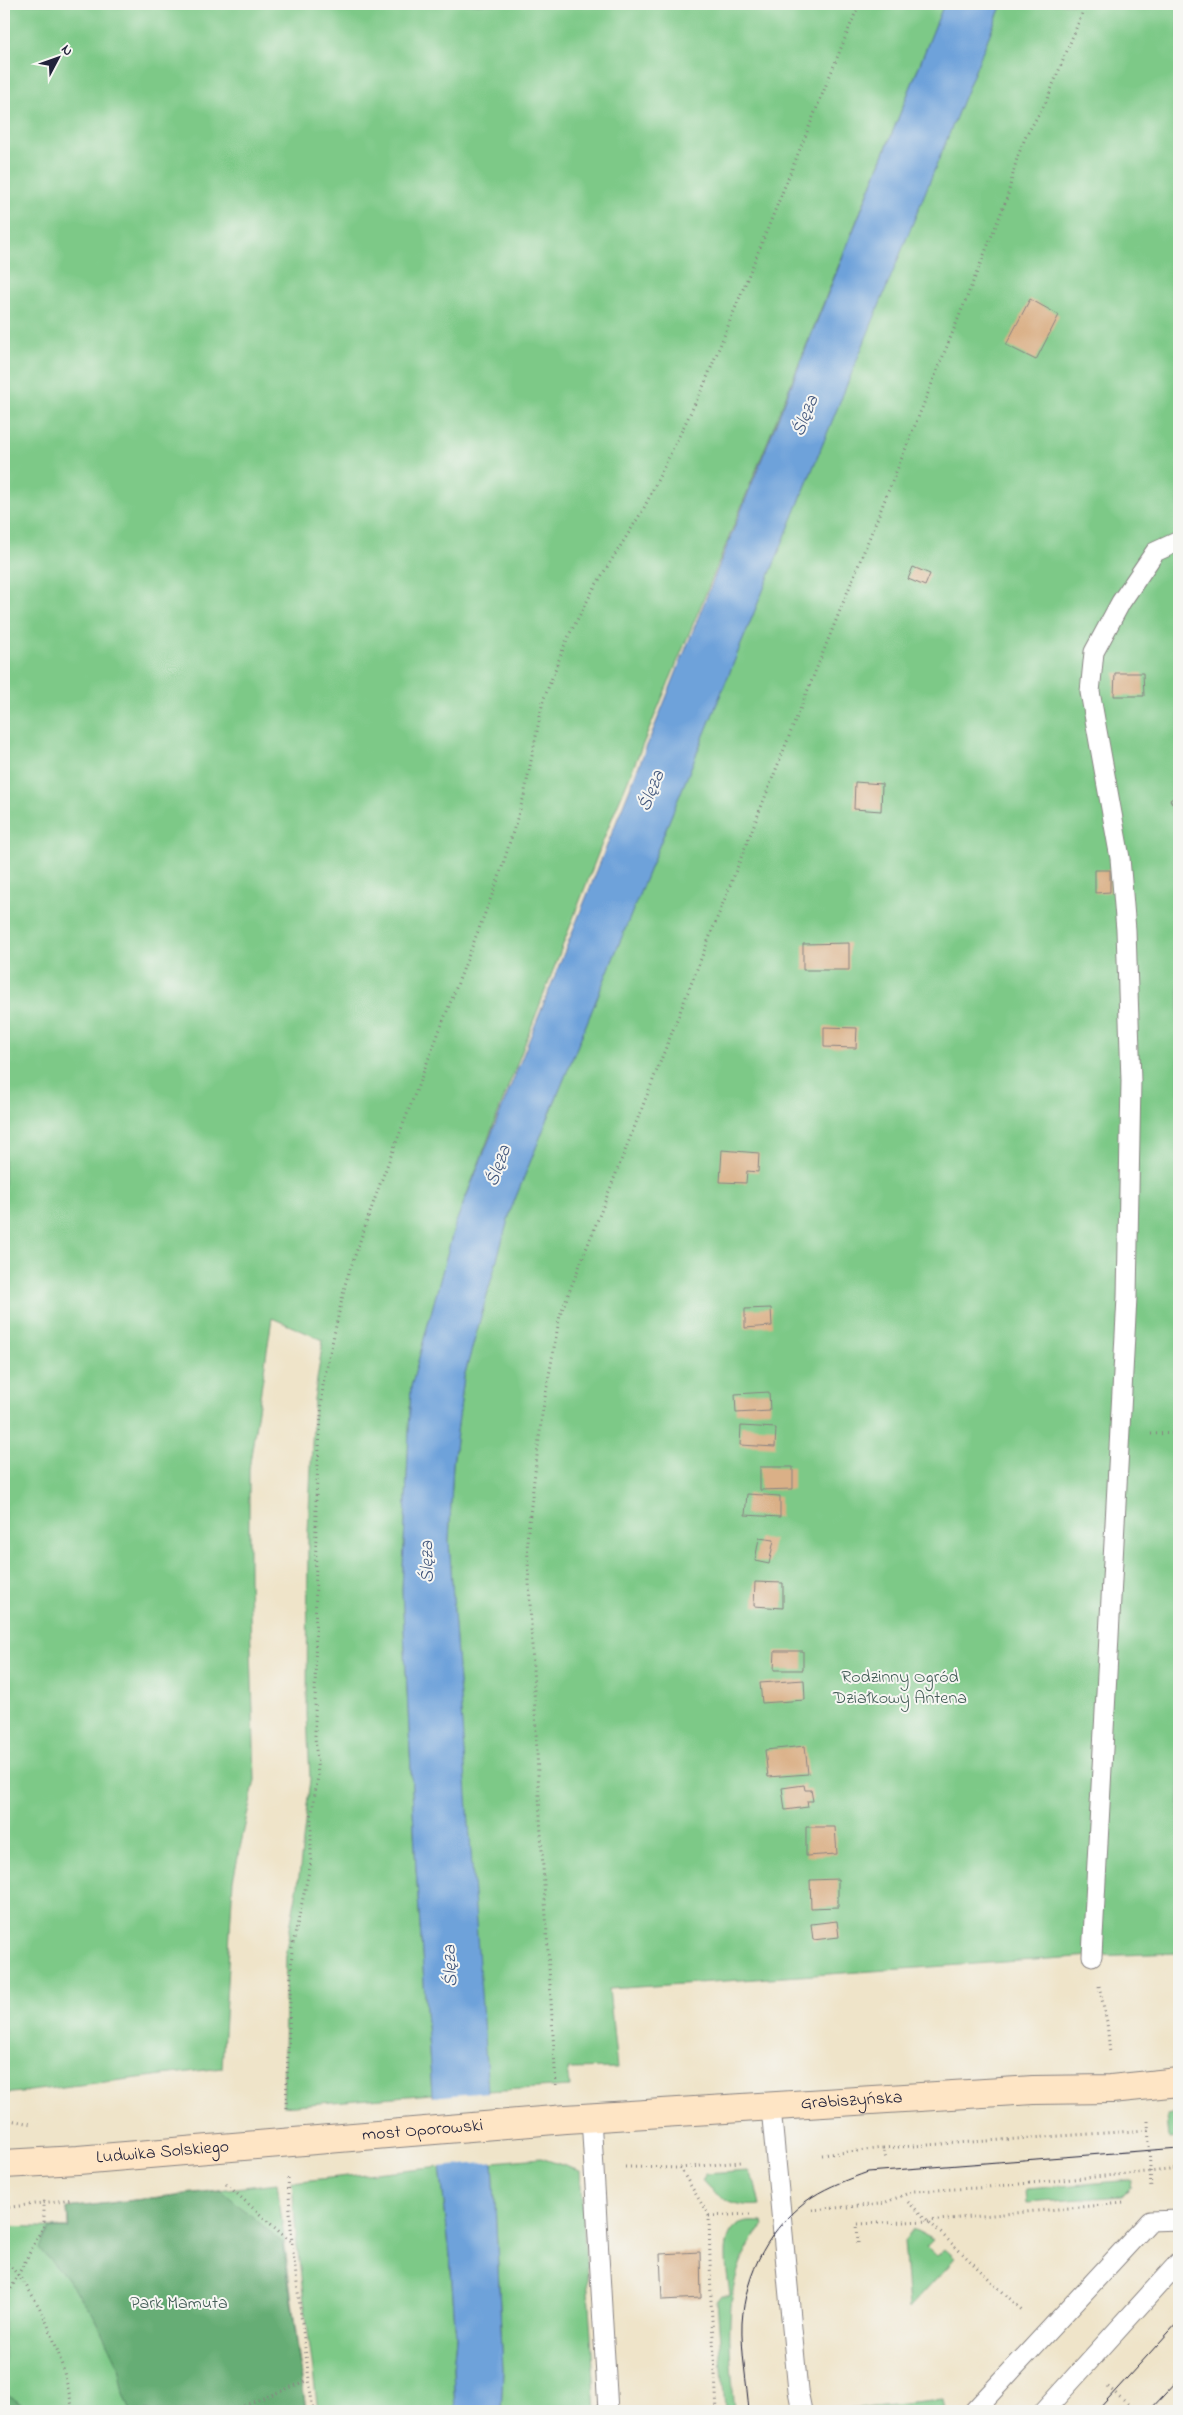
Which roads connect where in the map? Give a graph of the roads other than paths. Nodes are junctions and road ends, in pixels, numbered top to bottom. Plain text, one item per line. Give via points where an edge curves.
1 (1179, 540) edge
2 (1092, 1956) dead end
3 (1179, 2082) edge
4 (771, 2108) junction
5 (591, 2117) junction
6 (525, 2123) joint
7 (321, 2139) joint
8 (4, 2164) edge
9 (1179, 2220) edge
10 (1179, 2262) edge
11 (608, 2411) edge
12 (802, 2411) edge
13 (974, 2411) edge
14 (1044, 2411) edge

1 - 2 lane via 1155,552 1121,602 1094,652 1090,692 1120,858 1131,1081 1126,1297
3 - 4 main road, Grabiszyńska via 1112,2090 1023,2091
4 - 5 main road, Grabiszyńska
4 - 12 lane
5 - 6 main road, Grabiszyńska
5 - 11 lane
6 - 7 main road, most Oporowski
7 - 8 main road, Ludwika Solskiego
9 - 13 lane via 1150,2221
10 - 14 lane

